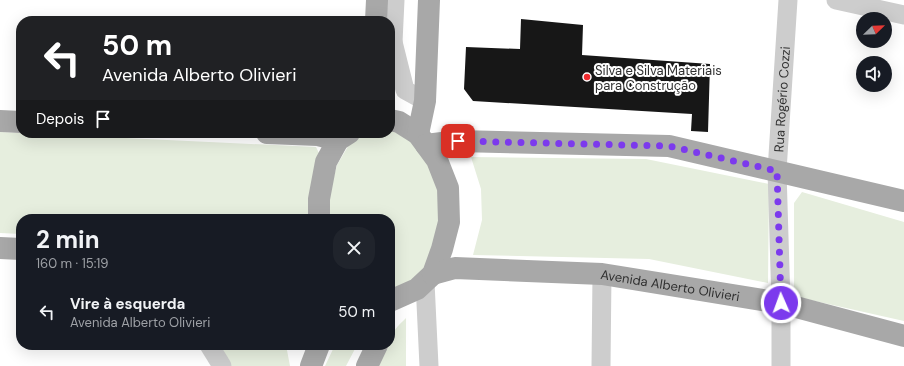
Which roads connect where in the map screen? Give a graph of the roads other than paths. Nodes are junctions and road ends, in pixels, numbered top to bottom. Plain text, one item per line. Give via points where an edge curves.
1 (376, 0) edge
2 (395, 0) edge
3 (429, 0) edge
4 (788, 0) edge
5 (836, 0) edge
6 (904, 15) edge
7 (376, 16) edge
8 (394, 16) edge
9 (395, 58) edge
10 (425, 101) junction
11 (395, 121) edge
12 (0, 122) edge
13 (16, 122) edge
14 (342, 138) edge
15 (422, 140) junction
16 (777, 171) junction
17 (904, 201) edge
18 (319, 214) edge
19 (0, 248) edge
20 (16, 249) edge
21 (602, 274) junction
22 (429, 278) junction
23 (395, 302) edge
24 (781, 303) junction
25 (904, 336) edge
26 (212, 350) edge
27 (375, 350) edge
28 (222, 366) edge
29 (367, 366) edge
30 (429, 366) edge
31 (601, 366) edge
32 (781, 366) edge

1 - 7 main road
2 - 8 street
3 - 10 main road
4 - 16 street, Rua Rogério Cozzi
5 - 6 street
9 - 10 street via 405,90
10 - 15 main road
11 - 15 main road
12 - 13 main road
14 - 18 main road via 326,162 319,199
15 - 16 main road via 669,146
15 - 22 main road via 437,160 448,188 449,222 442,249
16 - 17 main road
16 - 24 street, Rua Rogério Cozzi
19 - 20 main road
21 - 22 main road, Avenida Alberto Olivieri via 455,268
21 - 24 main road, Avenida Alberto Olivieri
21 - 31 street
22 - 23 main road, Avenida Alberto Olivieri via 417,289
22 - 30 street
24 - 25 main road, Avenida Alberto Olivieri
24 - 32 street, Rua Rogério Cozzi
26 - 28 street
27 - 29 main road

